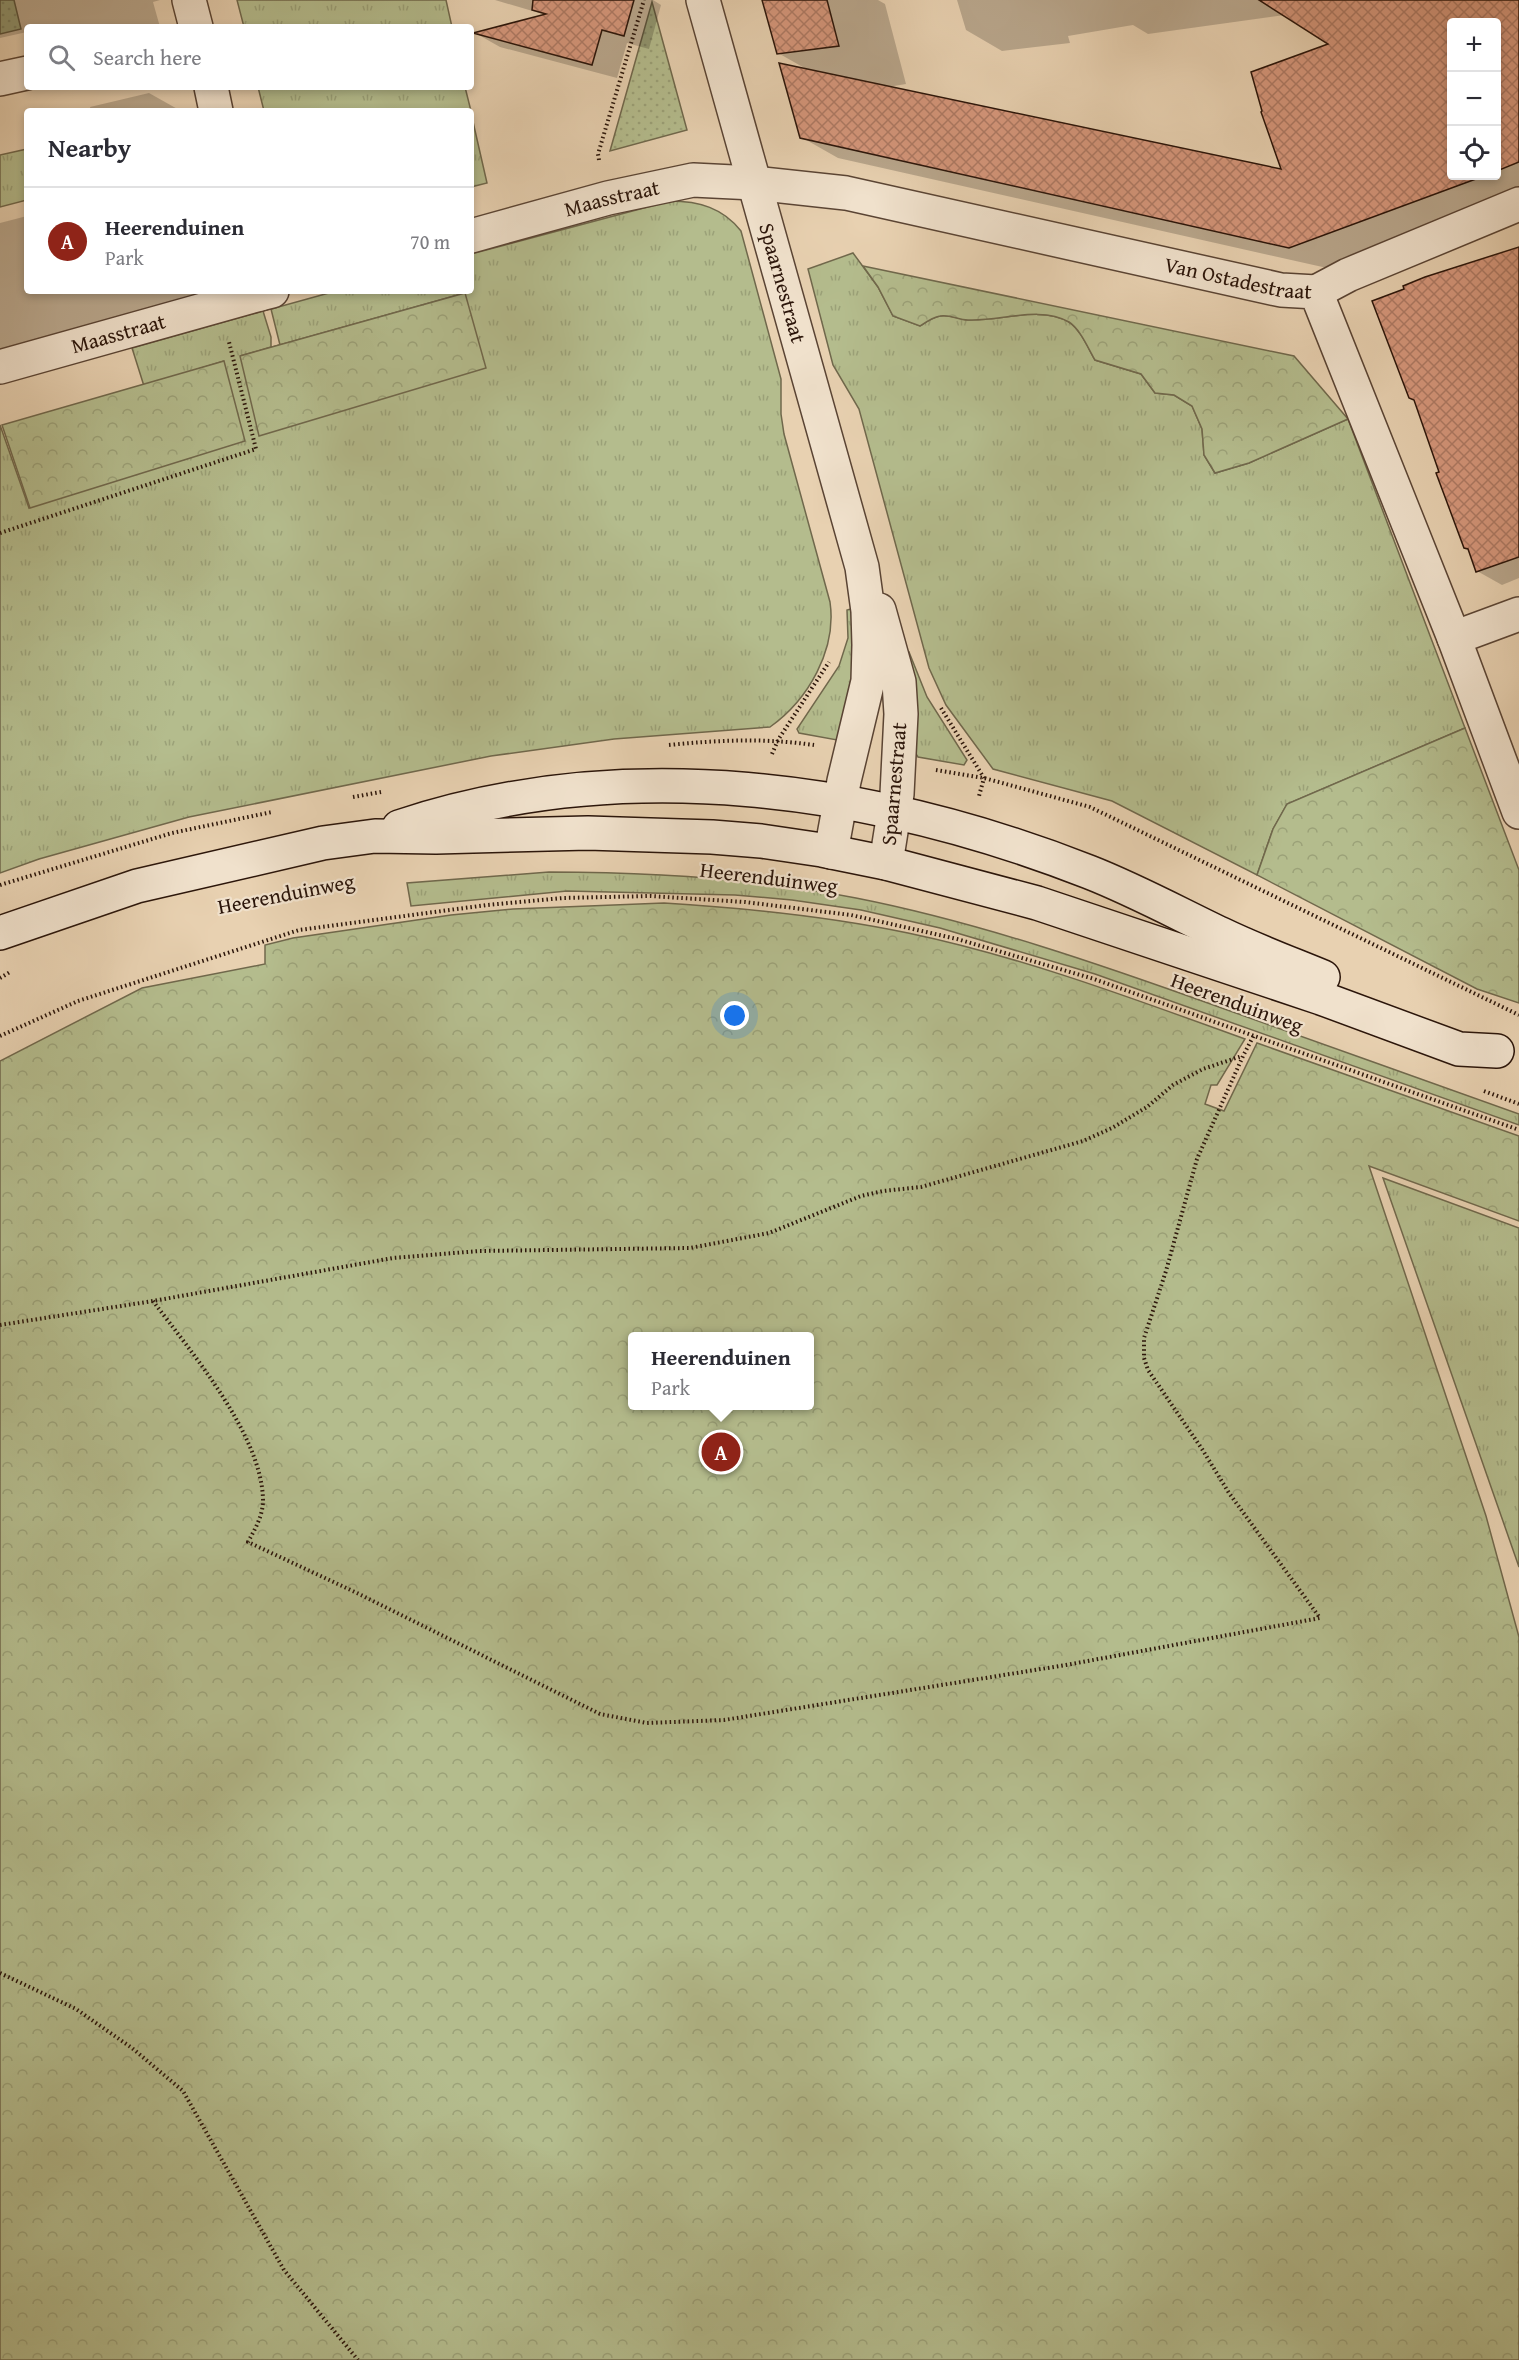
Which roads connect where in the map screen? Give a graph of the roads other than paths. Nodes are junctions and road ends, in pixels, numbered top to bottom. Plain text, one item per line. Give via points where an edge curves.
1 (189, 0) edge
2 (703, 0) edge
3 (195, 24) edge
4 (24, 74) edge
5 (0, 79) edge
6 (212, 90) edge
7 (215, 108) edge
8 (754, 183) junction
9 (1519, 204) edge
10 (474, 235) edge
11 (1316, 292) junction
12 (258, 294) edge
13 (0, 367) edge
14 (862, 567) junction
15 (1519, 614) edge
16 (1454, 638) junction
17 (840, 802) junction
18 (1519, 812) edge
19 (894, 813) junction
20 (375, 836) junction
21 (831, 852) junction
22 (886, 863) junction
23 (0, 933) edge
24 (1508, 1056) edge

1 - 3 street
2 - 8 street, Spaarnestraat
4 - 5 street
6 - 7 street
8 - 10 street, Maasstraat via 693,180 608,198
8 - 11 street, Van Ostadestraat via 846,193 1281,290
8 - 14 street, Spaarnestraat
9 - 11 street
11 - 16 street, Van Ostadestraat
12 - 13 street, Maasstraat
14 - 17 street, Spaarnestraat via 870,645 868,681
14 - 19 street, Spaarnestraat via 878,606 899,682 899,771
15 - 16 street
16 - 18 street, Van Ostadestraat
17 - 19 street, Heerenduinweg
17 - 20 street, Heerenduinweg via 732,788 607,786 492,802 435,815
17 - 21 street, Spaarnestraat
19 - 22 street, Spaarnestraat
19 - 24 street, Heerenduinweg via 999,840 1089,872 1274,957 1463,1031
20 - 21 street, Heerenduinweg via 653,833 760,841
20 - 23 street, Heerenduinweg via 312,845 166,878
21 - 22 street, Heerenduinweg
22 - 24 street, Heerenduinweg via 1037,903 1321,998 1459,1049

